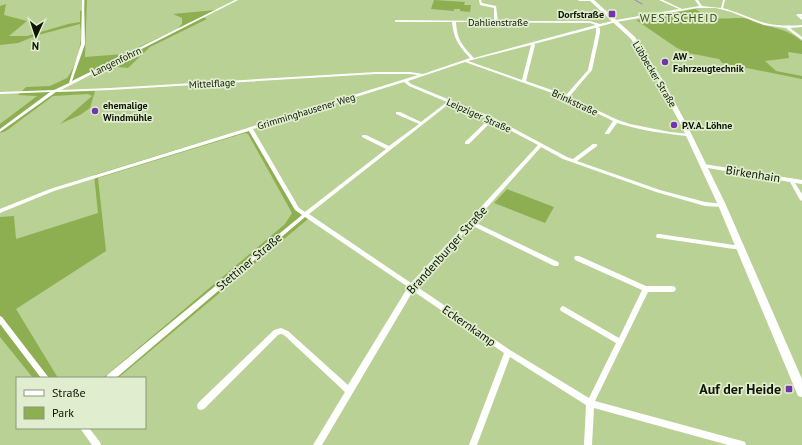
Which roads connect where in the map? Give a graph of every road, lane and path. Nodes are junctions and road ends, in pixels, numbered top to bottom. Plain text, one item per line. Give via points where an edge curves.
1 (83, 0) edge
2 (237, 0) edge
3 (480, 0) edge
4 (578, 0) edge
5 (591, 0) edge
6 (660, 0) edge
7 (696, 0) edge
8 (724, 0) edge
9 (701, 6) junction
10 (722, 8) junction
11 (681, 9) junction
12 (802, 14) edge
13 (802, 19) edge
14 (396, 21) dead end
15 (616, 21) junction
16 (454, 22) junction
17 (496, 22) junction
18 (598, 26) junction
19 (802, 26) edge
20 (787, 27) junction
21 (802, 39) edge
22 (531, 43) junction
23 (473, 59) junction
24 (465, 61) junction
25 (424, 75) junction
26 (405, 81) junction
27 (524, 81) junction
28 (70, 82) junction
29 (53, 92) junction
30 (0, 93) edge
31 (567, 97) junction
32 (449, 102) junction
33 (398, 113) dead end
34 (492, 119) junction
35 (616, 121) junction
36 (421, 123) junction
37 (250, 128) junction
38 (0, 131) edge
39 (607, 133) dead end
40 (688, 135) junction
41 (364, 136) dead end
42 (467, 143) dead end
43 (595, 145) dead end
44 (540, 146) junction
45 (389, 148) junction
46 (573, 161) junction
47 (704, 166) junction
48 (792, 181) junction
49 (802, 182) edge
50 (802, 199) edge
51 (722, 205) junction
52 (0, 211) edge
53 (306, 214) junction
54 (471, 223) junction
55 (659, 236) dead end
56 (741, 248) junction
57 (577, 258) dead end
58 (556, 264) dead end
59 (412, 286) junction
60 (646, 289) junction
61 (673, 289) dead end
62 (563, 309) dead end
63 (0, 319) edge
64 (620, 342) junction
65 (508, 352) junction
66 (44, 377) edge
67 (111, 377) edge
68 (349, 391) junction
69 (802, 392) edge
70 (590, 404) junction
71 (201, 406) dead end
72 (85, 429) edge
73 (97, 445) edge
74 (318, 445) edge
75 (473, 445) edge
76 (588, 445) edge
77 (742, 445) edge

1 - 28 street via 83,44
2 - 28 street, Langenfohrn
3 - 17 street via 481,4 495,7
4 - 5 street
5 - 15 main road, Lübbecker Straße
6 - 11 street
7 - 9 street
8 - 10 street
9 - 10 street
9 - 11 street
10 - 20 street via 757,22
11 - 15 street
12 - 13 street via 798,15
14 - 16 street, Dahlienstraße
15 - 18 street, Grimminghausener Weg
15 - 40 main road, Lübbecker Straße via 643,51
16 - 17 street, Dahlienstraße
16 - 23 street via 454,36
17 - 18 street, Dahlienstraße via 590,22
18 - 22 street, Grimminghausener Weg
18 - 31 street via 590,70
19 - 20 street
20 - 21 street
22 - 23 street, Grimminghausener Weg
22 - 27 street via 533,45
23 - 24 street, Grimminghausener Weg
24 - 25 street, Grimminghausener Weg
24 - 27 street, Brinkstraße
25 - 26 street, Grimminghausener Weg
25 - 29 street, Mittelflage via 376,73
26 - 32 street, Leipziger Straße
26 - 37 street, Grimminghausener Weg
27 - 31 street, Brinkstraße
28 - 29 street, Langenfohrn
29 - 30 street, Mittelflage
29 - 38 street, Langenfohrn
31 - 35 street, Brinkstraße
32 - 34 street, Leipziger Straße
32 - 36 street, Stettiner Straße
33 - 36 street
34 - 42 street
34 - 44 street, Leipziger Straße
35 - 39 street
35 - 40 street, Brinkstraße
36 - 45 street, Stettiner Straße
37 - 52 street, Grimminghausener Weg via 52,190
37 - 53 street, Eckernkamp via 297,209
40 - 47 main road, Lübbecker Straße
41 - 45 street
43 - 46 street
44 - 46 street, Leipziger Straße
44 - 54 street, Brandenburger Straße
45 - 53 street, Stettiner Straße
46 - 51 street, Leipziger Straße via 658,191 705,204
47 - 48 street, Birkenhain
47 - 51 main road, Lübbecker Straße
48 - 49 street, Birkenhain
48 - 50 street
51 - 56 main road, Lübbecker Straße
53 - 59 street, Eckernkamp
53 - 67 street, Stettiner Straße
54 - 58 street
54 - 59 street, Brandenburger Straße
55 - 56 street
56 - 69 main road, Lübbecker Straße
57 - 60 street
59 - 65 street, Eckernkamp
59 - 68 street, Brandenburger Straße
60 - 61 street
60 - 64 street
62 - 64 street
63 - 66 street
64 - 70 street
65 - 70 street, Eckernkamp
65 - 75 street
68 - 71 street via 281,331 276,332
68 - 74 street, Brandenburger Straße
70 - 76 street
70 - 77 street, Eckernkamp
72 - 73 street

